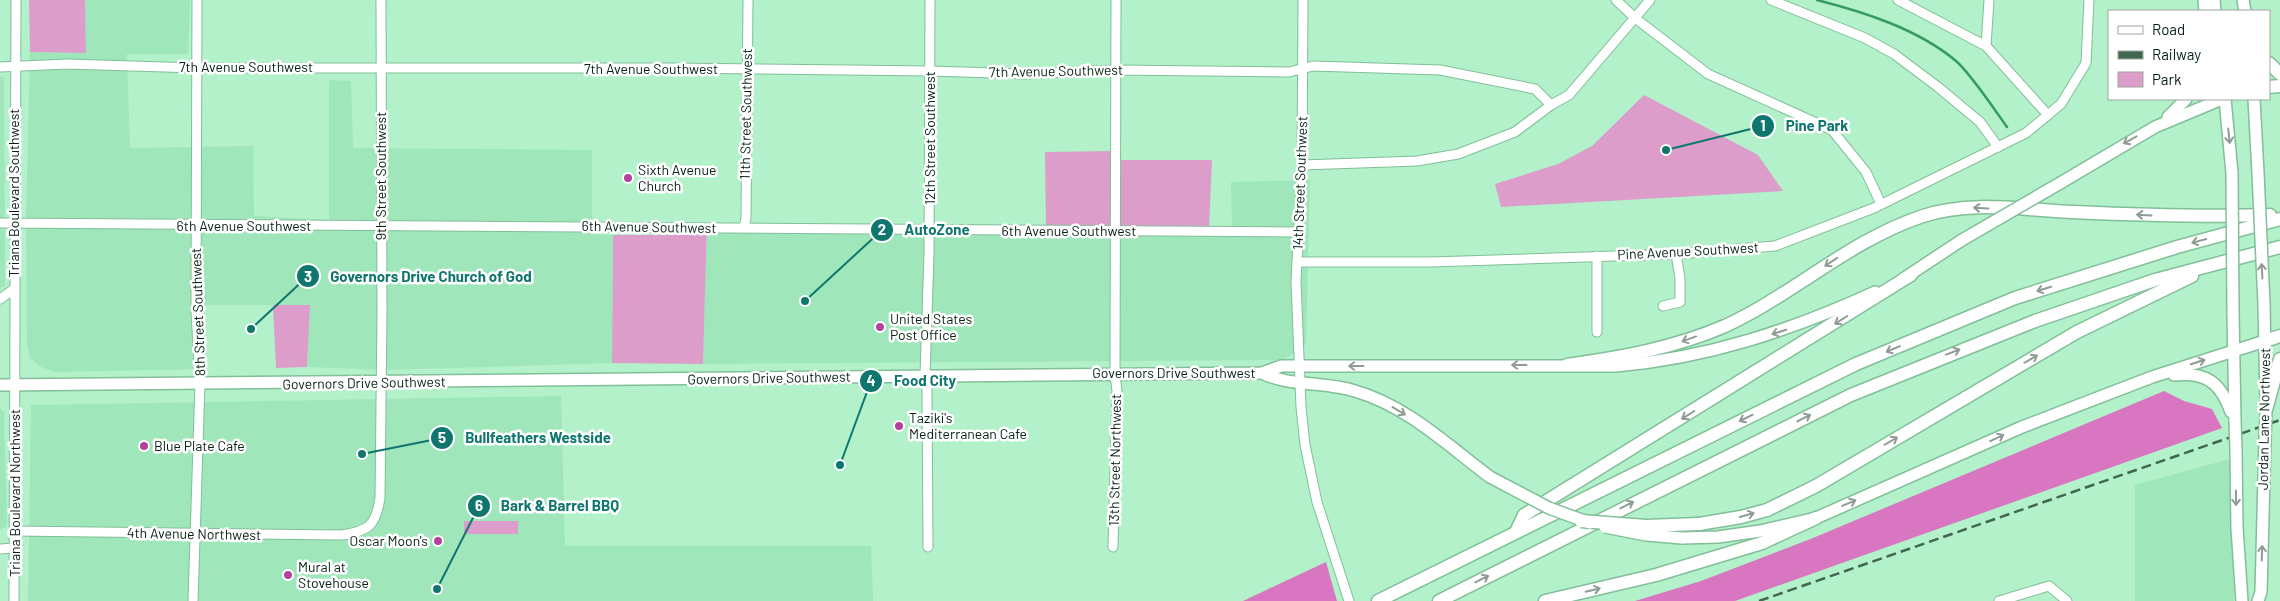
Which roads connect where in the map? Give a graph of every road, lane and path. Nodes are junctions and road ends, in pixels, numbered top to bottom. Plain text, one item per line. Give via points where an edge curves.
1 (16, 0) edge
2 (197, 0) edge
3 (380, 0) edge
4 (748, 0) edge
5 (930, 0) edge
6 (1116, 0) edge
7 (1303, 0) edge
8 (1616, 0) edge
9 (1650, 0) edge
10 (1771, 0) edge
11 (1898, 0) edge
12 (1989, 0) edge
13 (2089, 0) edge
14 (1635, 18) junction
15 (1986, 46) junction
16 (2270, 64) edge
17 (0, 66) edge
18 (15, 66) junction
19 (381, 67) junction
20 (197, 68) junction
21 (1302, 68) junction
22 (747, 69) junction
23 (930, 70) junction
24 (1115, 70) junction
25 (2280, 74) edge
26 (2185, 100) edge
27 (2222, 100) edge
28 (2224, 100) edge
29 (2254, 100) edge
30 (1550, 105) junction
31 (2048, 115) junction
32 (2155, 127) junction
33 (1998, 147) junction
34 (1302, 165) junction
35 (1881, 204) junction
36 (2280, 217) edge
37 (0, 223) edge
38 (14, 224) junction
39 (196, 226) junction
40 (382, 226) junction
41 (744, 228) junction
42 (929, 229) junction
43 (1114, 232) junction
44 (1298, 232) junction
45 (2280, 247) edge
46 (1676, 254) junction
47 (1597, 256) junction
48 (1297, 262) junction
49 (2219, 262) junction
50 (1911, 275) junction
51 (14, 289) junction
52 (0, 299) edge
53 (1663, 306) dead end
54 (1597, 332) dead end
55 (2280, 336) edge
56 (2266, 341) junction
57 (2233, 351) junction
58 (2280, 359) edge
59 (1568, 365) junction
60 (1300, 366) junction
61 (1262, 373) junction
62 (1115, 374) junction
63 (925, 375) junction
64 (2152, 377) junction
65 (380, 382) junction
66 (1302, 382) junction
67 (200, 383) junction
68 (0, 385) edge
69 (15, 385) junction
70 (2266, 410) junction
71 (2235, 421) junction
72 (1816, 518) junction
73 (1581, 521) junction
74 (372, 524) joint
75 (14, 531) junction
76 (1516, 532) junction
77 (196, 533) junction
78 (928, 546) dead end
79 (1113, 547) dead end
80 (14, 548) junction
81 (0, 549) edge
82 (14, 601) edge
83 (193, 601) edge
84 (1349, 601) edge
85 (1378, 601) edge
86 (1439, 601) edge
87 (1545, 601) edge
88 (1999, 601) edge
89 (2067, 601) edge
90 (2242, 601) edge
91 (2258, 601) edge

1 - 18 street, Triana Boulevard Southwest
2 - 20 street, 8th Street Southwest
3 - 19 street, 9th Street Southwest
4 - 22 street, 11th Street Southwest
5 - 23 street, 12th Street Southwest
6 - 24 street, 13th Street Northwest
7 - 21 street, 14th Street Southwest
8 - 14 street
9 - 14 street
10 - 33 street via 1864,38 1894,54 1980,122
11 - 15 street
12 - 15 street
13 - 31 street, Pine Avenue Southwest via 2086,63 2061,104
14 - 30 street via 1569,95
14 - 35 street via 1708,74 1832,130 1866,172
15 - 31 street
16 - 25 highway
17 - 18 street, 7th Avenue Southwest
18 - 20 street, 7th Avenue Southwest via 67,64
18 - 38 street, Triana Boulevard Southwest
19 - 20 street, 7th Avenue Southwest
19 - 22 street, 7th Avenue Southwest
19 - 40 street, 9th Street Southwest
20 - 39 street, 8th Street Southwest
21 - 24 street, 7th Avenue Southwest via 1289,72
21 - 30 street, 7th Avenue Southwest via 1440,70 1535,89
21 - 34 street, 14th Street Southwest
22 - 23 street, 7th Avenue Southwest
22 - 41 street, 11th Street Southwest
23 - 24 street, 7th Avenue Southwest via 1024,74
23 - 42 street, 12th Street Southwest
24 - 43 street, 13th Street Northwest
26 - 32 main road via 2175,113
27 - 32 main road
28 -> 57 main road, Jordan Lane Northwest, bridge via 2232,173
56 -> 29 main road, Jordan Lane Northwest, bridge
30 - 34 street via 1515,132 1458,154 1417,161
31 - 33 street, Pine Avenue Southwest via 2026,133
32 -> 50 main road, Governors Drive Southwest, bridge via 1962,240
33 - 35 street, Pine Avenue Southwest
34 - 44 street, 14th Street Southwest
35 - 46 street, Pine Avenue Southwest via 1775,246
36 -> 59 highway via 2189,217 1963,207 1923,216 1856,246 1790,290 1725,326 1661,349
36 -> 76 highway via 2015,298 1856,364
37 - 38 street, 6th Avenue Southwest
38 - 39 street, 6th Avenue Southwest
38 - 51 street, Triana Boulevard Southwest
39 - 40 street, 6th Avenue Southwest
39 - 67 street, 8th Street Southwest
40 - 41 street, 6th Avenue Southwest
40 - 65 street, 9th Street Southwest
41 - 42 street, 6th Avenue Southwest
42 - 43 street, 6th Avenue Southwest
42 - 63 street, 12th Street Southwest
43 - 44 street, 6th Avenue Southwest
43 - 62 street, 13th Street Northwest
44 - 48 street, 14th Street Southwest
45 - 49 highway
46 - 47 street, Pine Avenue Southwest
46 - 53 street via 1680,302
47 - 48 street, Pine Avenue Southwest via 1431,262
47 - 54 street
48 - 60 street, 14th Street Southwest
73 -> 49 highway, bridge via 1646,526 1699,524 1767,510 1816,486 2077,332
86 -> 49 highway via 1851,395 2035,321
50 -> 59 main road, Governors Drive Southwest via 1784,330 1725,348 1654,363
50 -> 76 highway via 1524,515
51 - 52 street
51 - 69 street, Triana Boulevard Southwest
55 - 56 highway
56 - 57 main road
56 - 70 main road, Jordan Lane Northwest
64 -> 57 main road
57 - 71 main road, Jordan Lane Northwest
58 - 70 highway
59 -> 60 main road, Governors Drive Southwest
60 - 61 main road, Governors Drive Southwest via 1281,366
60 - 66 street, 14th Street Southwest
61 - 62 main road, Governors Drive Southwest
61 - 66 main road via 1277,381
62 - 63 main road, Governors Drive Southwest
62 - 79 street, 13th Street Northwest
63 - 65 main road, Governors Drive Southwest
63 - 78 street, 12th Street Southwest
64 - 71 main road via 2185,374 2207,379 2219,387
72 -> 64 main road via 2022,427
65 - 67 main road, Governors Drive Southwest
65 - 74 street, 9th Street Southwest via 380,498
66 -> 73 main road, bridge via 1365,394 1394,408 1490,476 1549,508
66 - 84 street, 14th Street Southwest via 1301,406 1308,464
67 - 69 main road, Governors Drive Southwest
67 - 77 street, 8th Street Southwest
68 - 69 main road, Governors Drive Southwest
69 - 75 street, Triana Boulevard Northwest
91 -> 70 main road, Jordan Lane Northwest, bridge via 2261,592
71 -> 90 main road, Jordan Lane Northwest, bridge
72 - 73 main road, bridge via 1760,531 1682,538 1639,534
87 -> 72 highway via 1656,575 1753,546
74 - 77 street, 4th Avenue Northwest via 359,533 342,535
75 - 77 street, 4th Avenue Northwest
75 - 80 street, Triana Boulevard Northwest
76 - 85 highway
77 - 83 street, 8th Street Southwest
80 - 81 street
80 - 82 street, Triana Boulevard Northwest
88 - 89 street via 2049,586

